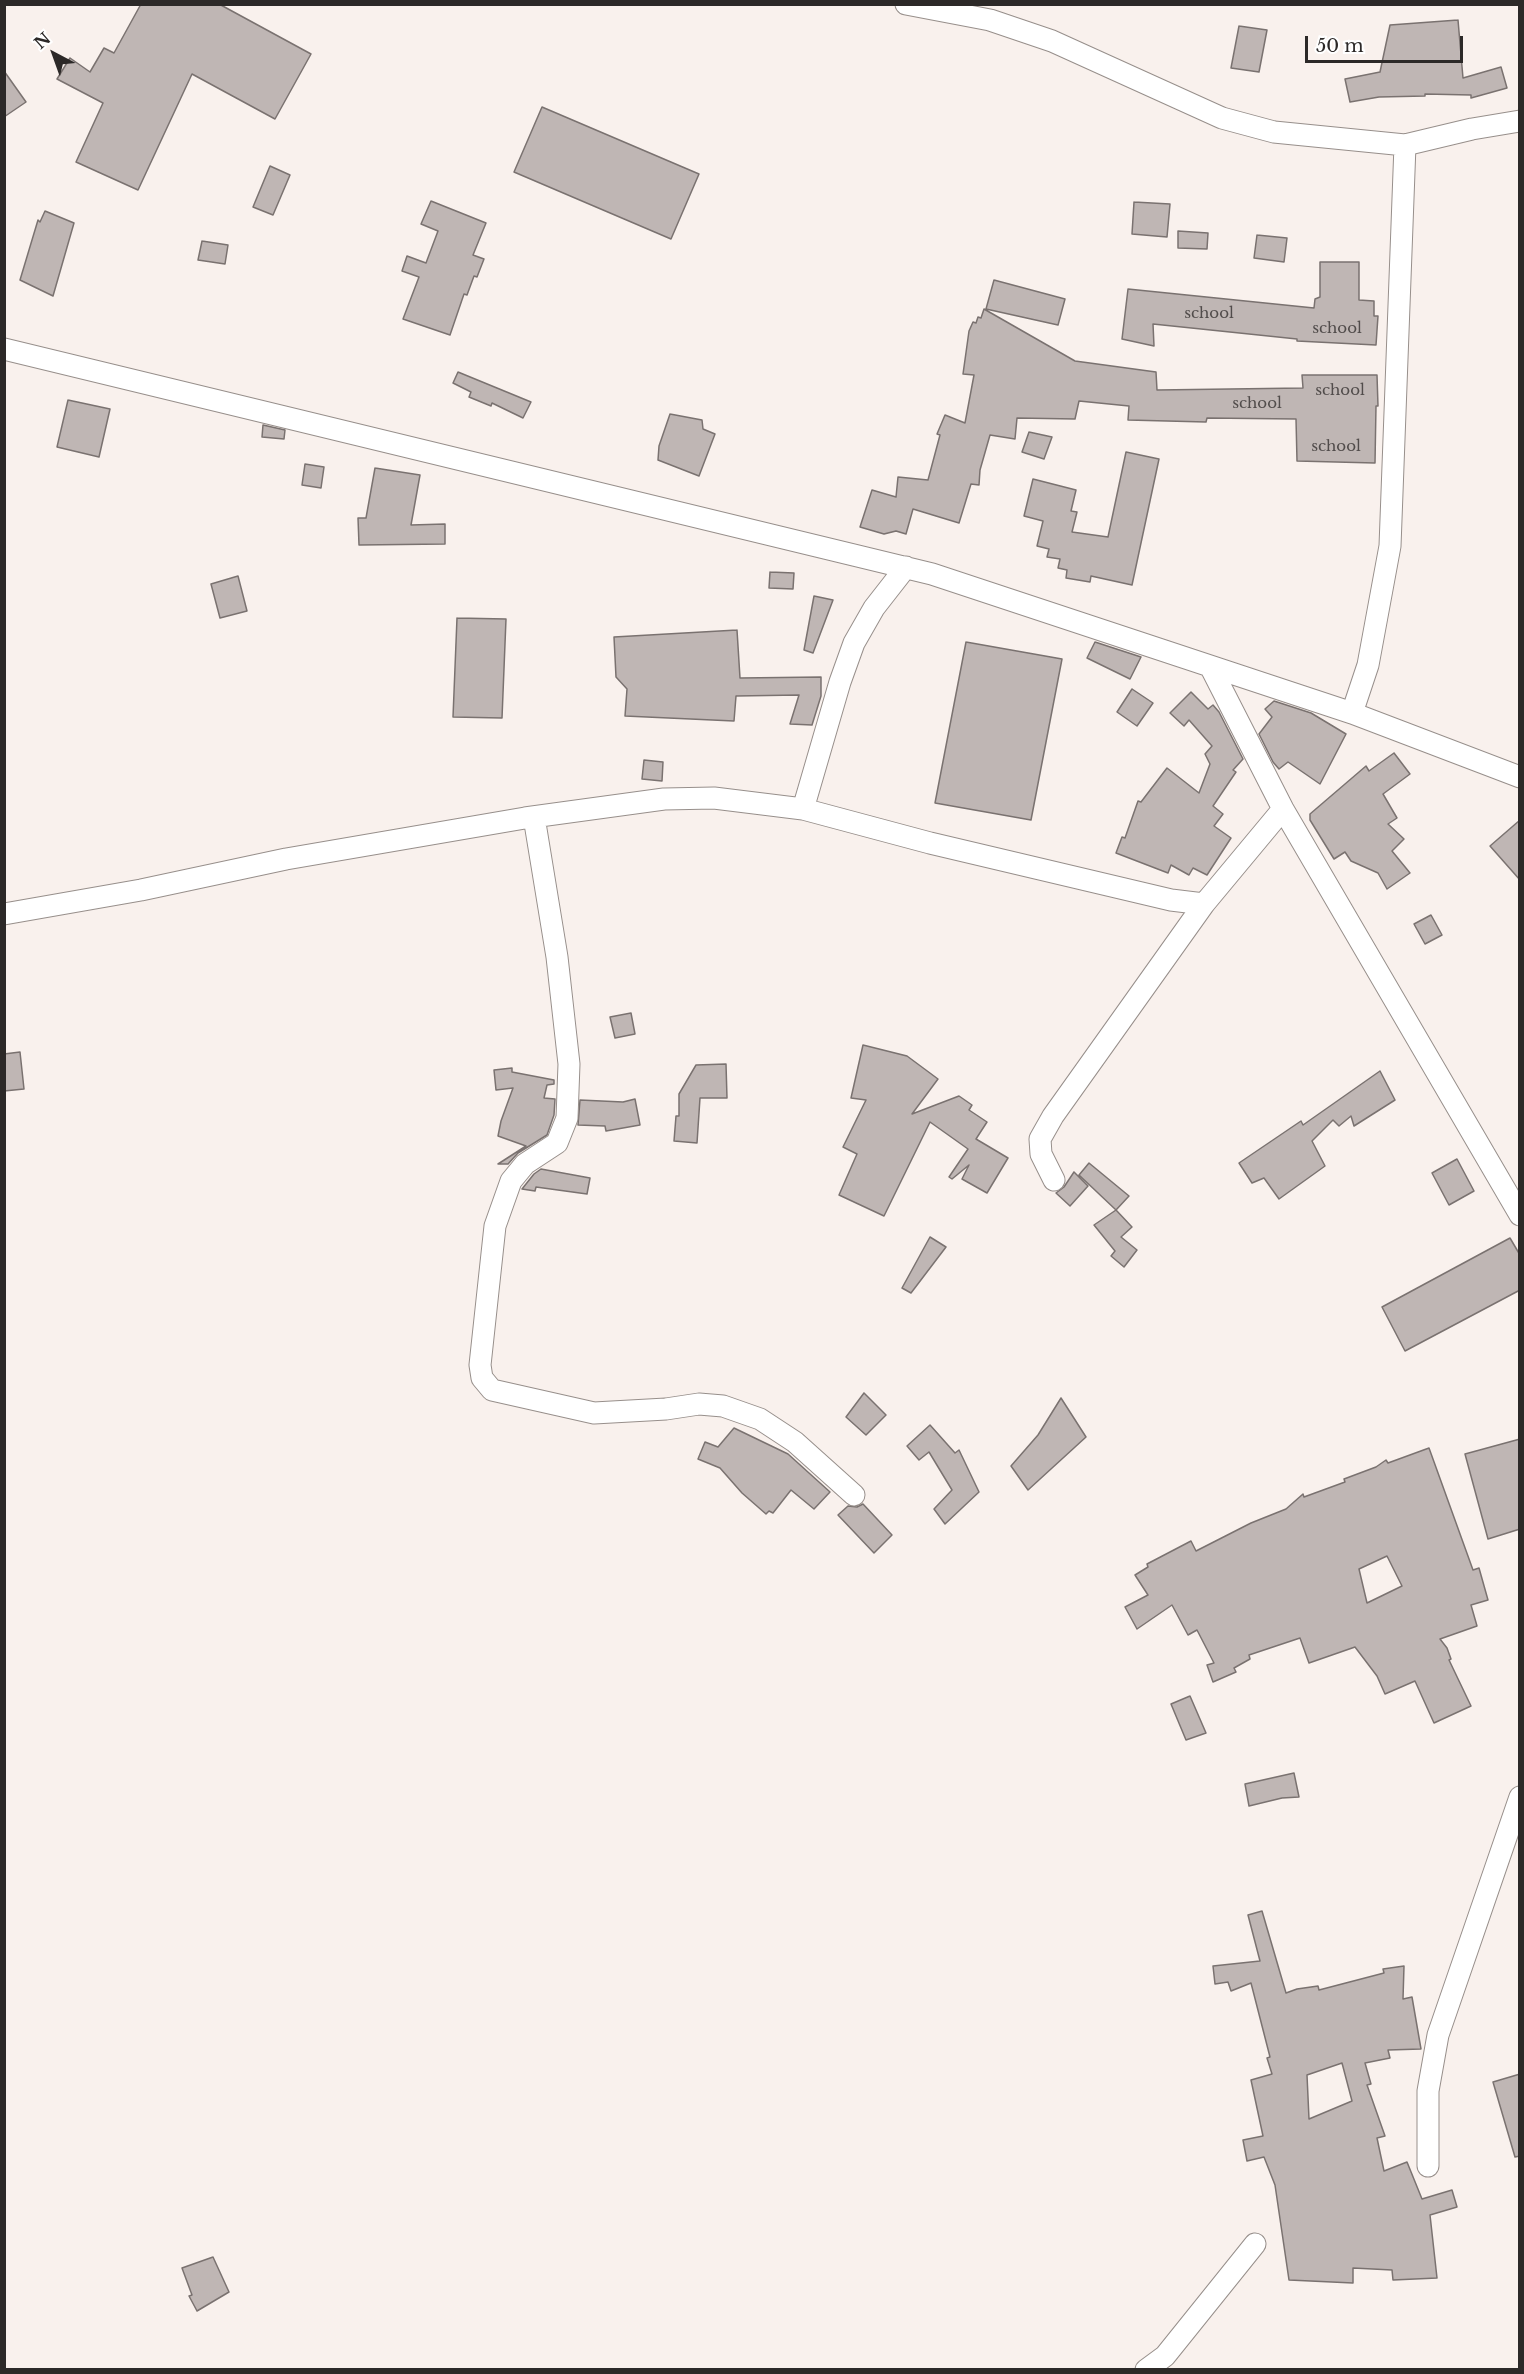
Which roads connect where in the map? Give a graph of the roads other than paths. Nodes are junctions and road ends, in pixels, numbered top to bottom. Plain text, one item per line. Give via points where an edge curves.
1 (906, 4) edge
2 (1520, 121) edge
3 (1405, 145) junction
4 (4, 349) edge
5 (906, 567) junction
6 (1211, 668) junction
7 (1352, 713) junction
8 (1520, 777) edge
9 (803, 809) junction
10 (1283, 809) junction
11 (534, 817) junction
12 (1204, 904) junction
13 (4, 914) edge
14 (1054, 1180) dead end
15 (1520, 1215) edge
16 (854, 1495) dead end
17 (1520, 1797) edge
18 (1428, 2166) dead end
19 (1254, 2244) dead end
20 (1146, 2370) edge

1 - 3 street via 990,20 1052,41 1222,118 1274,132
2 - 3 street
3 - 7 street via 1390,546 1368,665
4 - 5 street
5 - 6 street
5 - 9 street via 874,608 854,643
6 - 7 street
6 - 10 street
7 - 8 street
9 - 11 street via 714,798 663,799
9 - 12 street via 1171,900
10 - 12 street
10 - 15 street
11 - 13 street via 286,859
11 - 16 street via 557,957 569,1064 567,1118 556,1143 525,1164 511,1181 495,1226 480,1365 482,1378 492,1390 594,1413 699,1404 723,1406 760,1419 795,1442
12 - 14 street via 1040,1139 1041,1154
17 - 18 street via 1438,2035 1428,2091
19 - 20 street via 1165,2356

